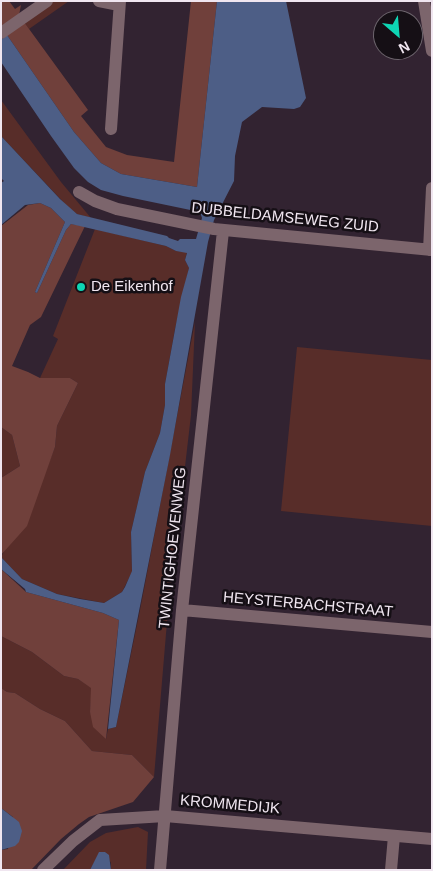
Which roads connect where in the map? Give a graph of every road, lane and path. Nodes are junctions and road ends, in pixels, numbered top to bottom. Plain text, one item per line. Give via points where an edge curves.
1 (47, 1) edge
2 (99, 1) edge
3 (424, 1) edge
4 (119, 3) edge
5 (430, 15) edge
6 (1, 33) edge
7 (432, 51) edge
8 (111, 130) dead end
9 (432, 188) edge
10 (79, 192) dead end
11 (219, 230) junction
12 (430, 250) edge
13 (182, 610) junction
14 (432, 632) edge
15 (165, 816) junction
16 (394, 836) junction
17 (432, 839) edge
18 (43, 870) edge
19 (160, 870) edge
20 (391, 870) edge

1 - 6 street
2 - 4 street
3 - 5 street
4 - 8 street
5 - 7 street
9 - 12 street
10 - 11 street, DUBBELDAMSEWEG ZUID via 116,209
11 - 12 street, DUBBELDAMSEWEG ZUID
11 - 13 street, TWINTIGHOEVENWEG
13 - 14 street, HEYSTERBACHSTRAAT
13 - 15 street, TWINTIGHOEVENWEG
15 - 16 street, KROMMEDIJK
15 - 18 street, KROMMEDIJK via 100,820
15 - 19 street, TWINTIGHOEVENWEG
16 - 17 street, KROMMEDIJK
16 - 20 street

